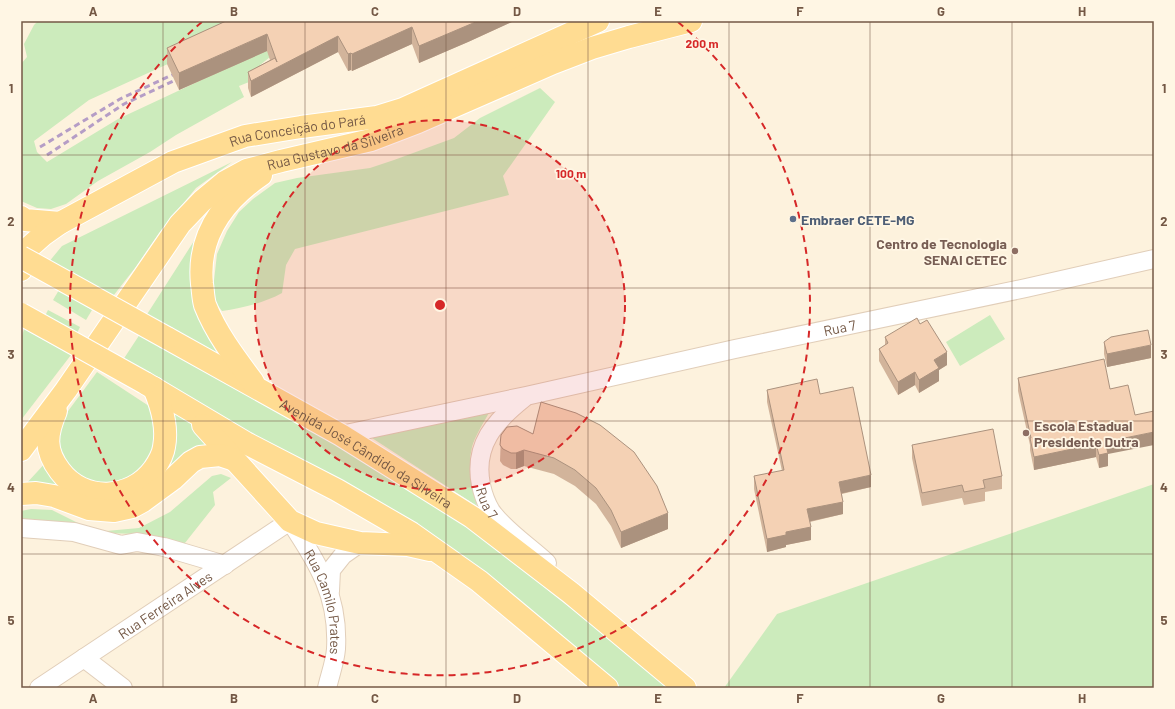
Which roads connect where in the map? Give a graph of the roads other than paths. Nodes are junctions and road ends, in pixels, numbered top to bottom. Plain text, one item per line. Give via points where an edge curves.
1 (598, 21) edge
2 (691, 21) edge
3 (281, 161) junction
4 (21, 217) edge
5 (60, 224) junction
6 (22, 255) edge
7 (1154, 259) edge
8 (21, 314) edge
9 (149, 386) junction
10 (66, 390) junction
11 (258, 390) junction
12 (526, 396) junction
13 (491, 403) junction
14 (189, 409) junction
15 (496, 424) junction
16 (341, 435) junction
17 (21, 450) edge
18 (235, 460) junction
19 (21, 494) edge
20 (290, 521) junction
21 (21, 528) edge
22 (360, 543) junction
23 (439, 552) junction
24 (225, 565) junction
25 (330, 593) junction
26 (571, 593) junction
27 (84, 658) junction
28 (39, 688) edge
29 (123, 688) edge
30 (327, 688) edge
31 (607, 688) edge
32 (685, 688) edge

1 - 5 main road, Rua Conceição do Pará via 403,109 377,118 301,126 245,136 173,162
2 - 3 main road, Rua Gustavo da Silveira via 592,48 371,140
3 - 10 main road, Rua Gustavo da Silveira via 247,170 225,182 202,200 180,224
3 - 11 main road via 239,191 228,203 211,227 202,258 201,274 205,303 232,355
4 - 5 main road via 25,220
5 - 6 main road, Rua Conceição do Pará via 43,235
6 - 11 main road, Avenida José Cândido da Silveira, bridge
7 - 12 street, Rua 7
8 - 9 main road, bridge
9 - 10 main road via 161,404 165,428 164,448 159,462 138,484 126,490 106,493 93,493 75,486 54,463 47,441 49,426
9 - 14 main road
10 - 17 main road
11 - 16 main road, Avenida José Cândido da Silveira
12 - 13 street, Rua 7
12 - 15 street, Rua 7
13 - 15 street
13 - 16 street, Rua 7
14 - 18 main road
14 - 23 main road via 246,443 343,494
15 - 26 street, Rua 7 via 483,444 480,479 484,496 491,510 503,524 558,572
16 - 26 main road, Avenida José Cândido da Silveira via 472,517
18 - 19 main road via 220,455 200,457 143,501 132,507 114,511 89,509 54,496
18 - 20 main road
20 - 22 main road via 316,533
20 - 24 street, Rua Ferreira Alves
20 - 25 street, Rua Camilo Prates via 307,547
21 - 24 street via 74,532 121,544 137,542
22 - 23 main road via 408,545
22 - 25 street via 343,555 331,570
23 - 31 main road
24 - 27 street, Rua Ferreira Alves
25 - 30 street, Rua Camilo Prates via 336,621 336,650
26 - 32 main road, Avenida José Cândido da Silveira
27 - 28 street, Rua Ferreira Alves
27 - 29 street

